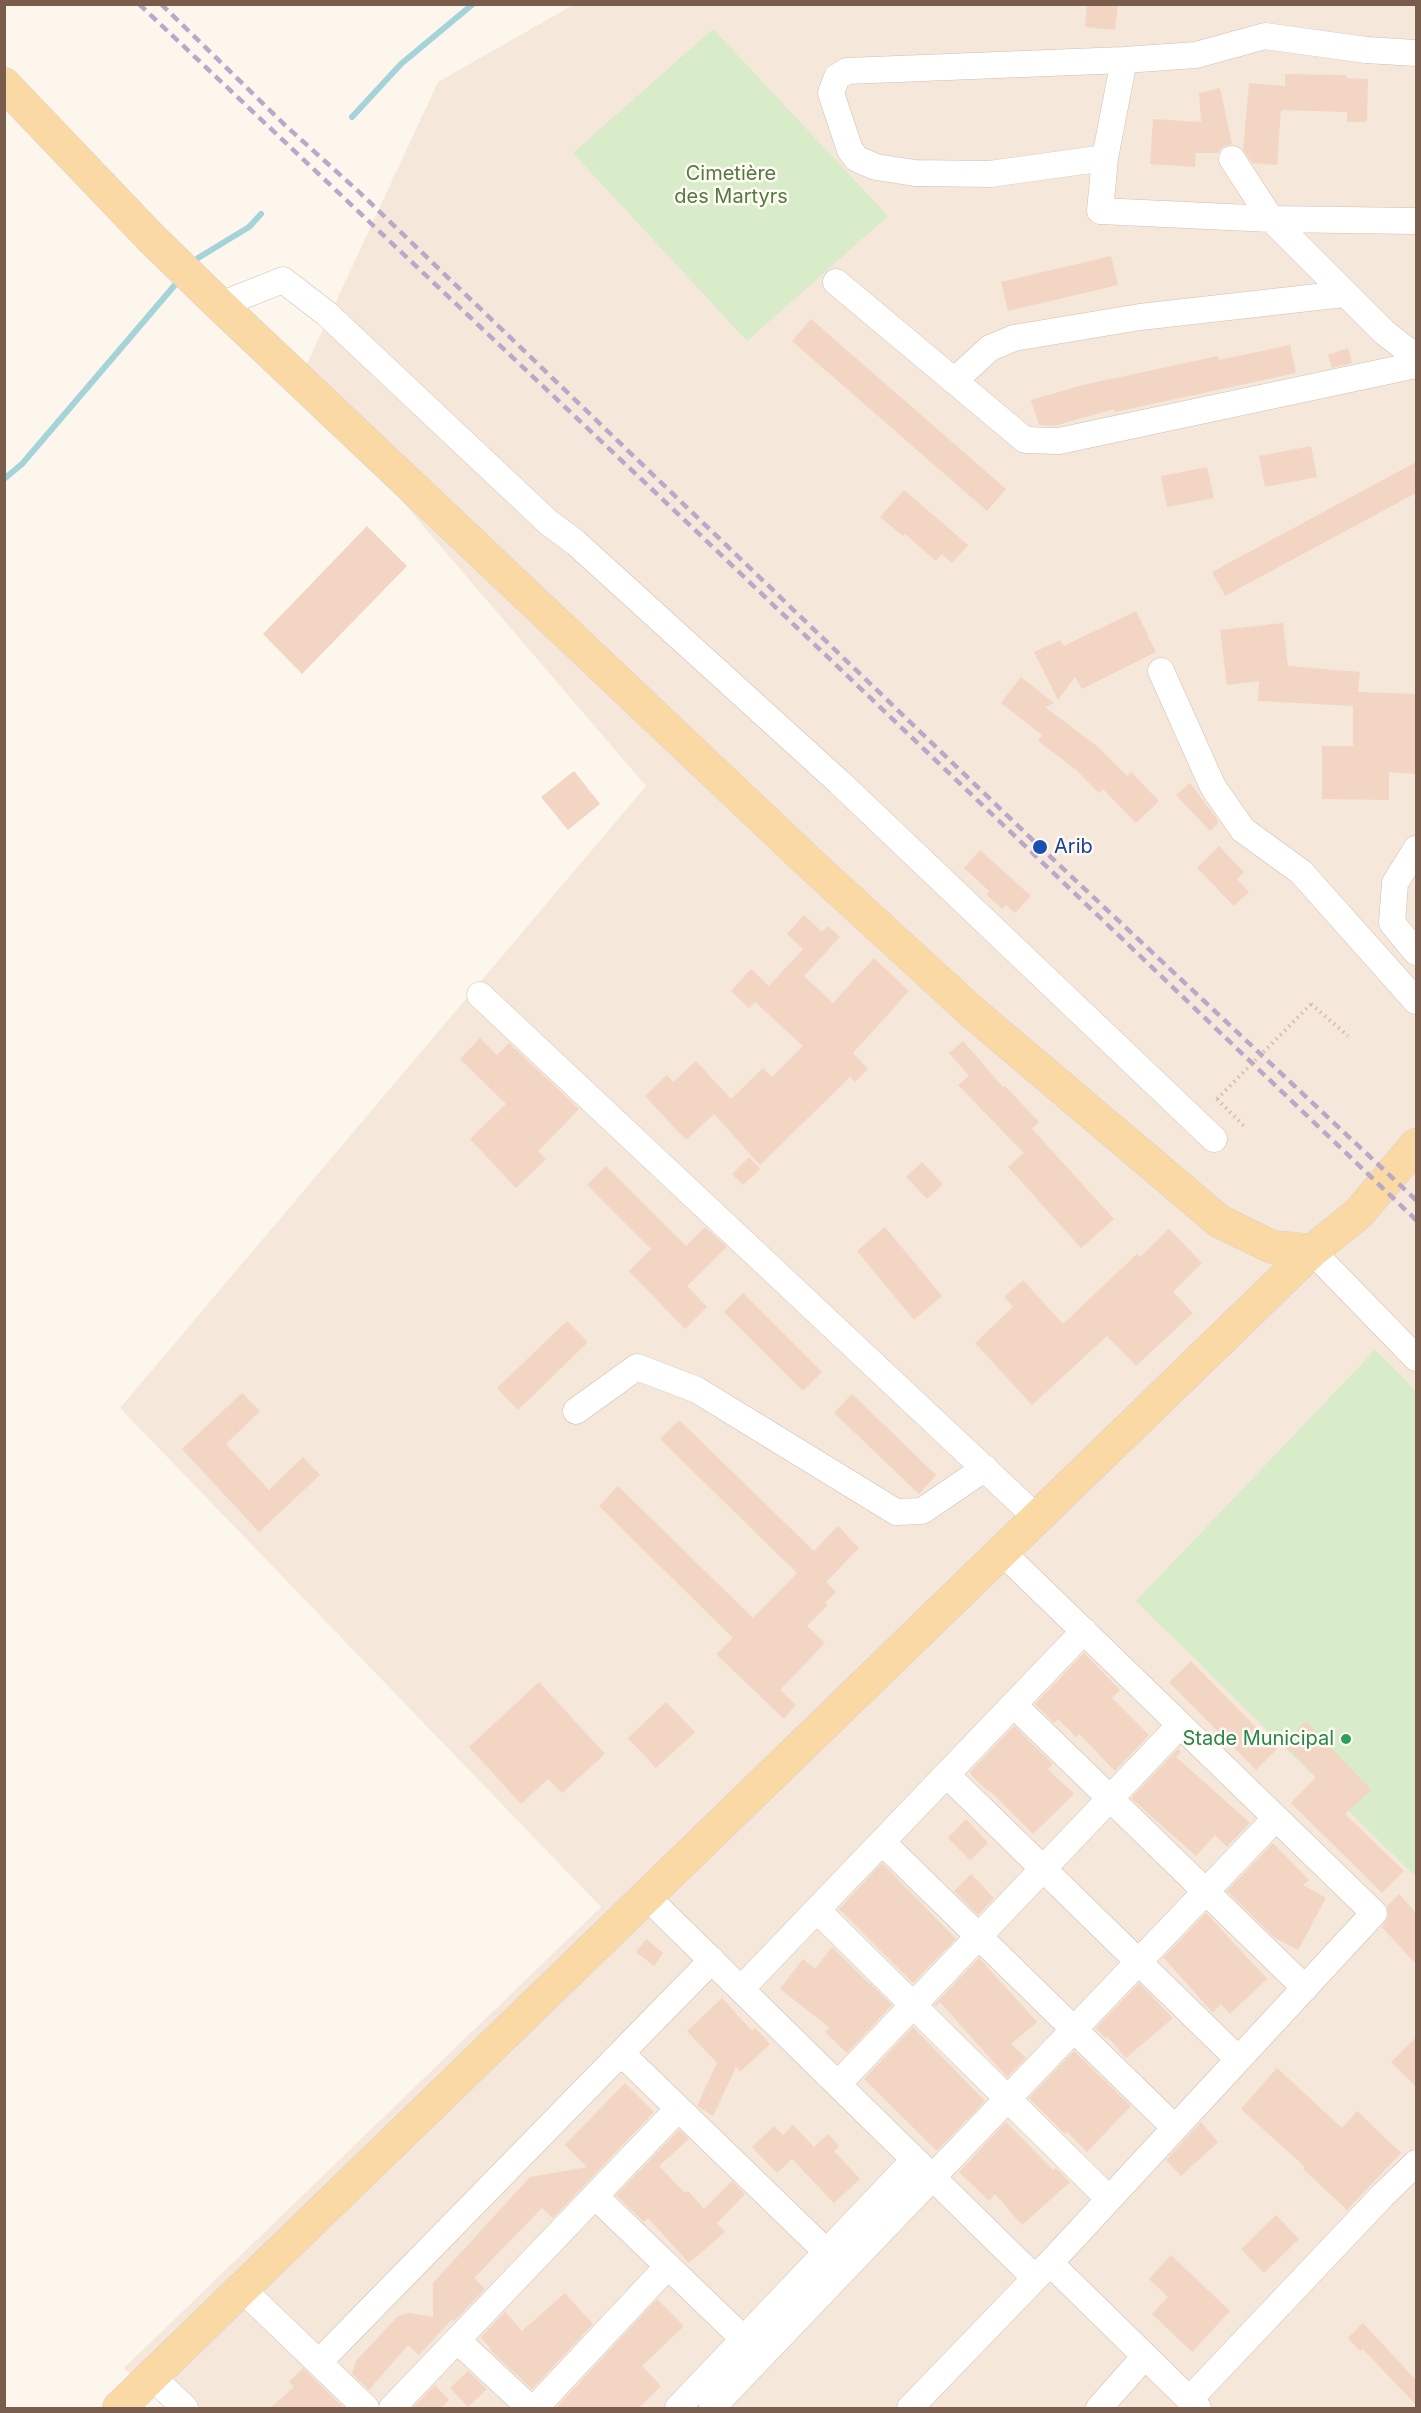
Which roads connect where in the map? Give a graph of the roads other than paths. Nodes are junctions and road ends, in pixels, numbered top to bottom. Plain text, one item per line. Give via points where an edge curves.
1 (1416, 53) edge
2 (1124, 60) junction
3 (4, 84) edge
4 (1105, 158) junction
5 (1232, 159) dead end
6 (1271, 219) junction
7 (1416, 221) edge
8 (836, 282) dead end
9 (1344, 294) junction
10 (220, 305) junction
11 (1416, 332) edge
12 (1384, 333) junction
13 (1416, 357) edge
14 (1416, 365) edge
15 (954, 381) junction
16 (1161, 671) dead end
17 (1416, 849) edge
18 (1416, 952) edge
19 (480, 995) dead end
20 (1416, 1001) edge
21 (1214, 1139) dead end
22 (1416, 1145) edge
23 (1312, 1251) junction
24 (1416, 1358) edge
25 (576, 1411) dead end
26 (985, 1468) junction
27 (1037, 1518) junction
28 (1002, 1552) junction
29 (1084, 1632) junction
30 (1014, 1705) junction
31 (1180, 1725) junction
32 (947, 1774) junction
33 (1110, 1798) junction
34 (1276, 1818) junction
35 (882, 1842) junction
36 (1043, 1868) junction
37 (1206, 1892) junction
38 (647, 1897) junction
39 (817, 1910) junction
40 (978, 1936) junction
41 (711, 1960) junction
42 (1139, 1962) junction
43 (1305, 1988) junction
44 (741, 1989) junction
45 (913, 2005) junction
46 (1074, 2030) junction
47 (621, 2053) junction
48 (1238, 2060) junction
49 (838, 2084) junction
50 (1008, 2099) junction
51 (678, 2109) junction
52 (1175, 2128) junction
53 (914, 2160) junction
54 (1416, 2163) edge
55 (933, 2178) junction
56 (595, 2196) junction
57 (1109, 2199) junction
58 (826, 2253) junction
59 (668, 2266) junction
60 (845, 2270) junction
61 (1043, 2271) junction
62 (242, 2289) junction
63 (458, 2340) junction
64 (753, 2348) junction
65 (1145, 2356) junction
66 (319, 2362) junction
67 (152, 2377) junction
68 (1194, 2404) edge
69 (119, 2409) edge
70 (184, 2409) edge
71 (366, 2409) edge
72 (392, 2409) edge
73 (530, 2409) edge
74 (535, 2409) edge
75 (678, 2409) edge
76 (712, 2409) edge
77 (910, 2409) edge
78 (1099, 2409) edge

1 - 2 street via 1265,36 1196,55
2 - 4 street
2 - 4 street via 847,71 837,77 831,93 850,150 857,159 876,167 915,173 990,174
3 - 10 main road
4 - 6 street via 1100,211
5 - 6 street
6 - 7 street
6 - 9 street
8 - 15 street
9 - 12 street
9 - 15 street via 1140,317 1014,338 990,348
10 - 21 street via 283,280 327,314 548,522 839,782
10 - 23 main road via 989,1027 1219,1221 1272,1247
11 - 12 street
12 - 13 street
14 - 15 street via 1059,441 1039,442 1025,441
16 - 20 street via 1213,787 1243,830 1301,872
17 - 18 street via 1395,883 1392,923
19 - 26 street
22 - 23 main road via 1359,1213
23 - 24 street
23 - 27 main road
25 - 26 street via 637,1367 697,1390 896,1512 922,1511
26 - 27 street
27 - 28 main road
28 - 29 street
28 - 38 main road
29 - 30 street
29 - 31 street
30 - 32 street
30 - 33 street
31 - 33 street
31 - 34 street
32 - 35 street
32 - 36 street
33 - 36 street
33 - 37 street
34 - 37 street
34 - 43 street via 1374,1913
35 - 39 street
35 - 40 street
36 - 40 street
36 - 42 street
37 - 42 street
37 - 43 street
38 - 41 street
38 - 62 main road
39 - 44 street
39 - 45 street
40 - 45 street
40 - 46 street
41 - 44 street
41 - 47 street
42 - 46 street
42 - 48 street
43 - 48 street
44 - 49 street
45 - 49 street
45 - 50 street
46 - 50 street
46 - 52 street
47 - 51 street
47 - 66 street
48 - 52 street
49 - 53 street
50 - 55 street
50 - 57 street
51 - 56 street
51 - 58 street
52 - 57 street
53 - 55 street
53 - 58 street
54 - 68 street via 1374,2204
55 - 60 street
55 - 61 street
56 - 59 street
56 - 63 street
57 - 61 street
58 - 60 street
58 - 64 street
59 - 64 street
59 - 74 street
60 - 64 street
61 - 65 street
61 - 77 street
62 - 66 street
62 - 67 main road
63 - 72 street
63 - 73 street
64 - 75 street
64 - 76 street
65 - 68 street
65 - 78 street
66 - 71 street
67 - 69 main road
67 - 70 street

